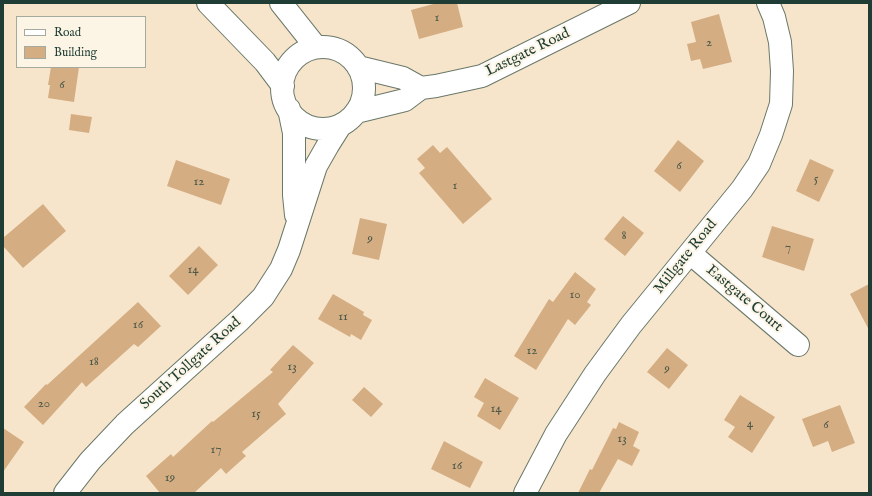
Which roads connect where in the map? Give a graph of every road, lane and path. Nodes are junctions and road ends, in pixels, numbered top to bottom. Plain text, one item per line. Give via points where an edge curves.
1 (208, 3) edge
2 (281, 3) edge
3 (629, 3) edge
4 (768, 3) edge
5 (316, 47) junction
6 (358, 67) junction
7 (283, 86) junction
8 (421, 88) junction
9 (289, 110) junction
10 (356, 112) junction
11 (340, 126) junction
12 (297, 224) junction
13 (690, 253) junction
14 (798, 345) dead end
15 (66, 493) edge
16 (525, 493) edge

1 - 7 street via 265,62
2 - 5 street
3 - 8 street, Lastgate Road via 482,76
4 - 13 street, Millgate Road via 780,42 781,104 759,164
5 - 6 street via 341,51
5 - 7 street via 295,58 284,75
6 - 8 street via 403,78
6 - 10 street via 364,87 361,104
7 - 9 street via 284,99
8 - 10 street, Lastgate Road via 405,100
9 - 11 street via 303,123 312,127 321,129
9 - 12 street, South Tollgate Road via 294,133 294,195
10 - 11 street
11 - 12 street, South Tollgate Road via 316,166
12 - 15 street, South Tollgate Road via 281,269 263,297 125,424 90,461
13 - 14 street, Eastgate Court
13 - 16 street, Millgate Road via 595,374 556,434

